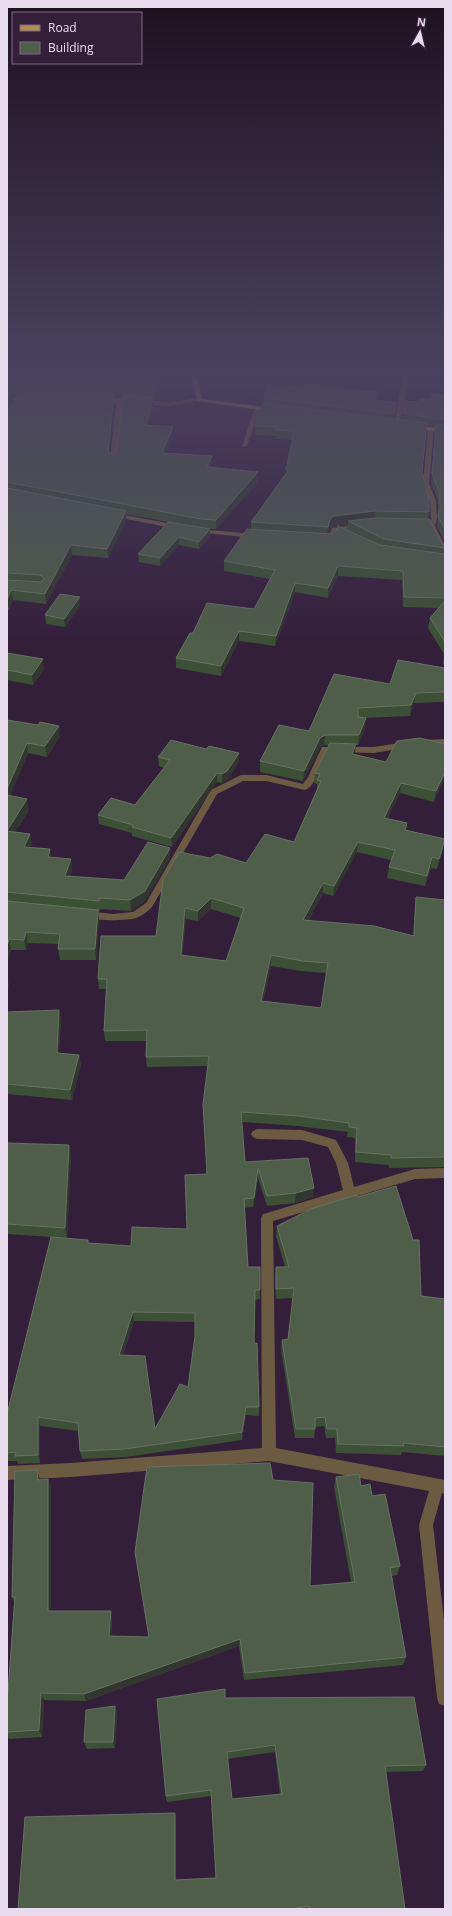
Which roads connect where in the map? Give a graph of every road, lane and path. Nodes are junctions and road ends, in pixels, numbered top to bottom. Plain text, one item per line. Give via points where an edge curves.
1 (428, 465) edge
2 (108, 513) edge
3 (368, 525) edge
4 (185, 529) edge
5 (334, 529) junction
6 (193, 530) edge
7 (260, 536) edge
8 (347, 536) edge
9 (318, 539) edge
10 (445, 553) edge
11 (445, 742) edge
12 (75, 913) edge
13 (257, 1134) dead end
14 (445, 1173) edge
15 (349, 1194) junction
16 (269, 1454) junction
17 (7, 1473) edge
18 (441, 1486) edge
19 (445, 1698) edge

1 - 10 street via 426,483 433,502 434,518 429,526
2 - 4 street
3 - 5 street
5 - 8 street
5 - 9 street via 331,540
6 - 7 street
11 - 12 street via 374,750 325,749 305,788 266,778 241,778 214,792 149,905 135,915 113,917
13 - 15 street via 302,1135 332,1143 342,1163
14 - 15 street via 415,1174
15 - 16 street via 267,1218
16 - 17 street
16 - 18 street
18 - 19 street via 426,1525

